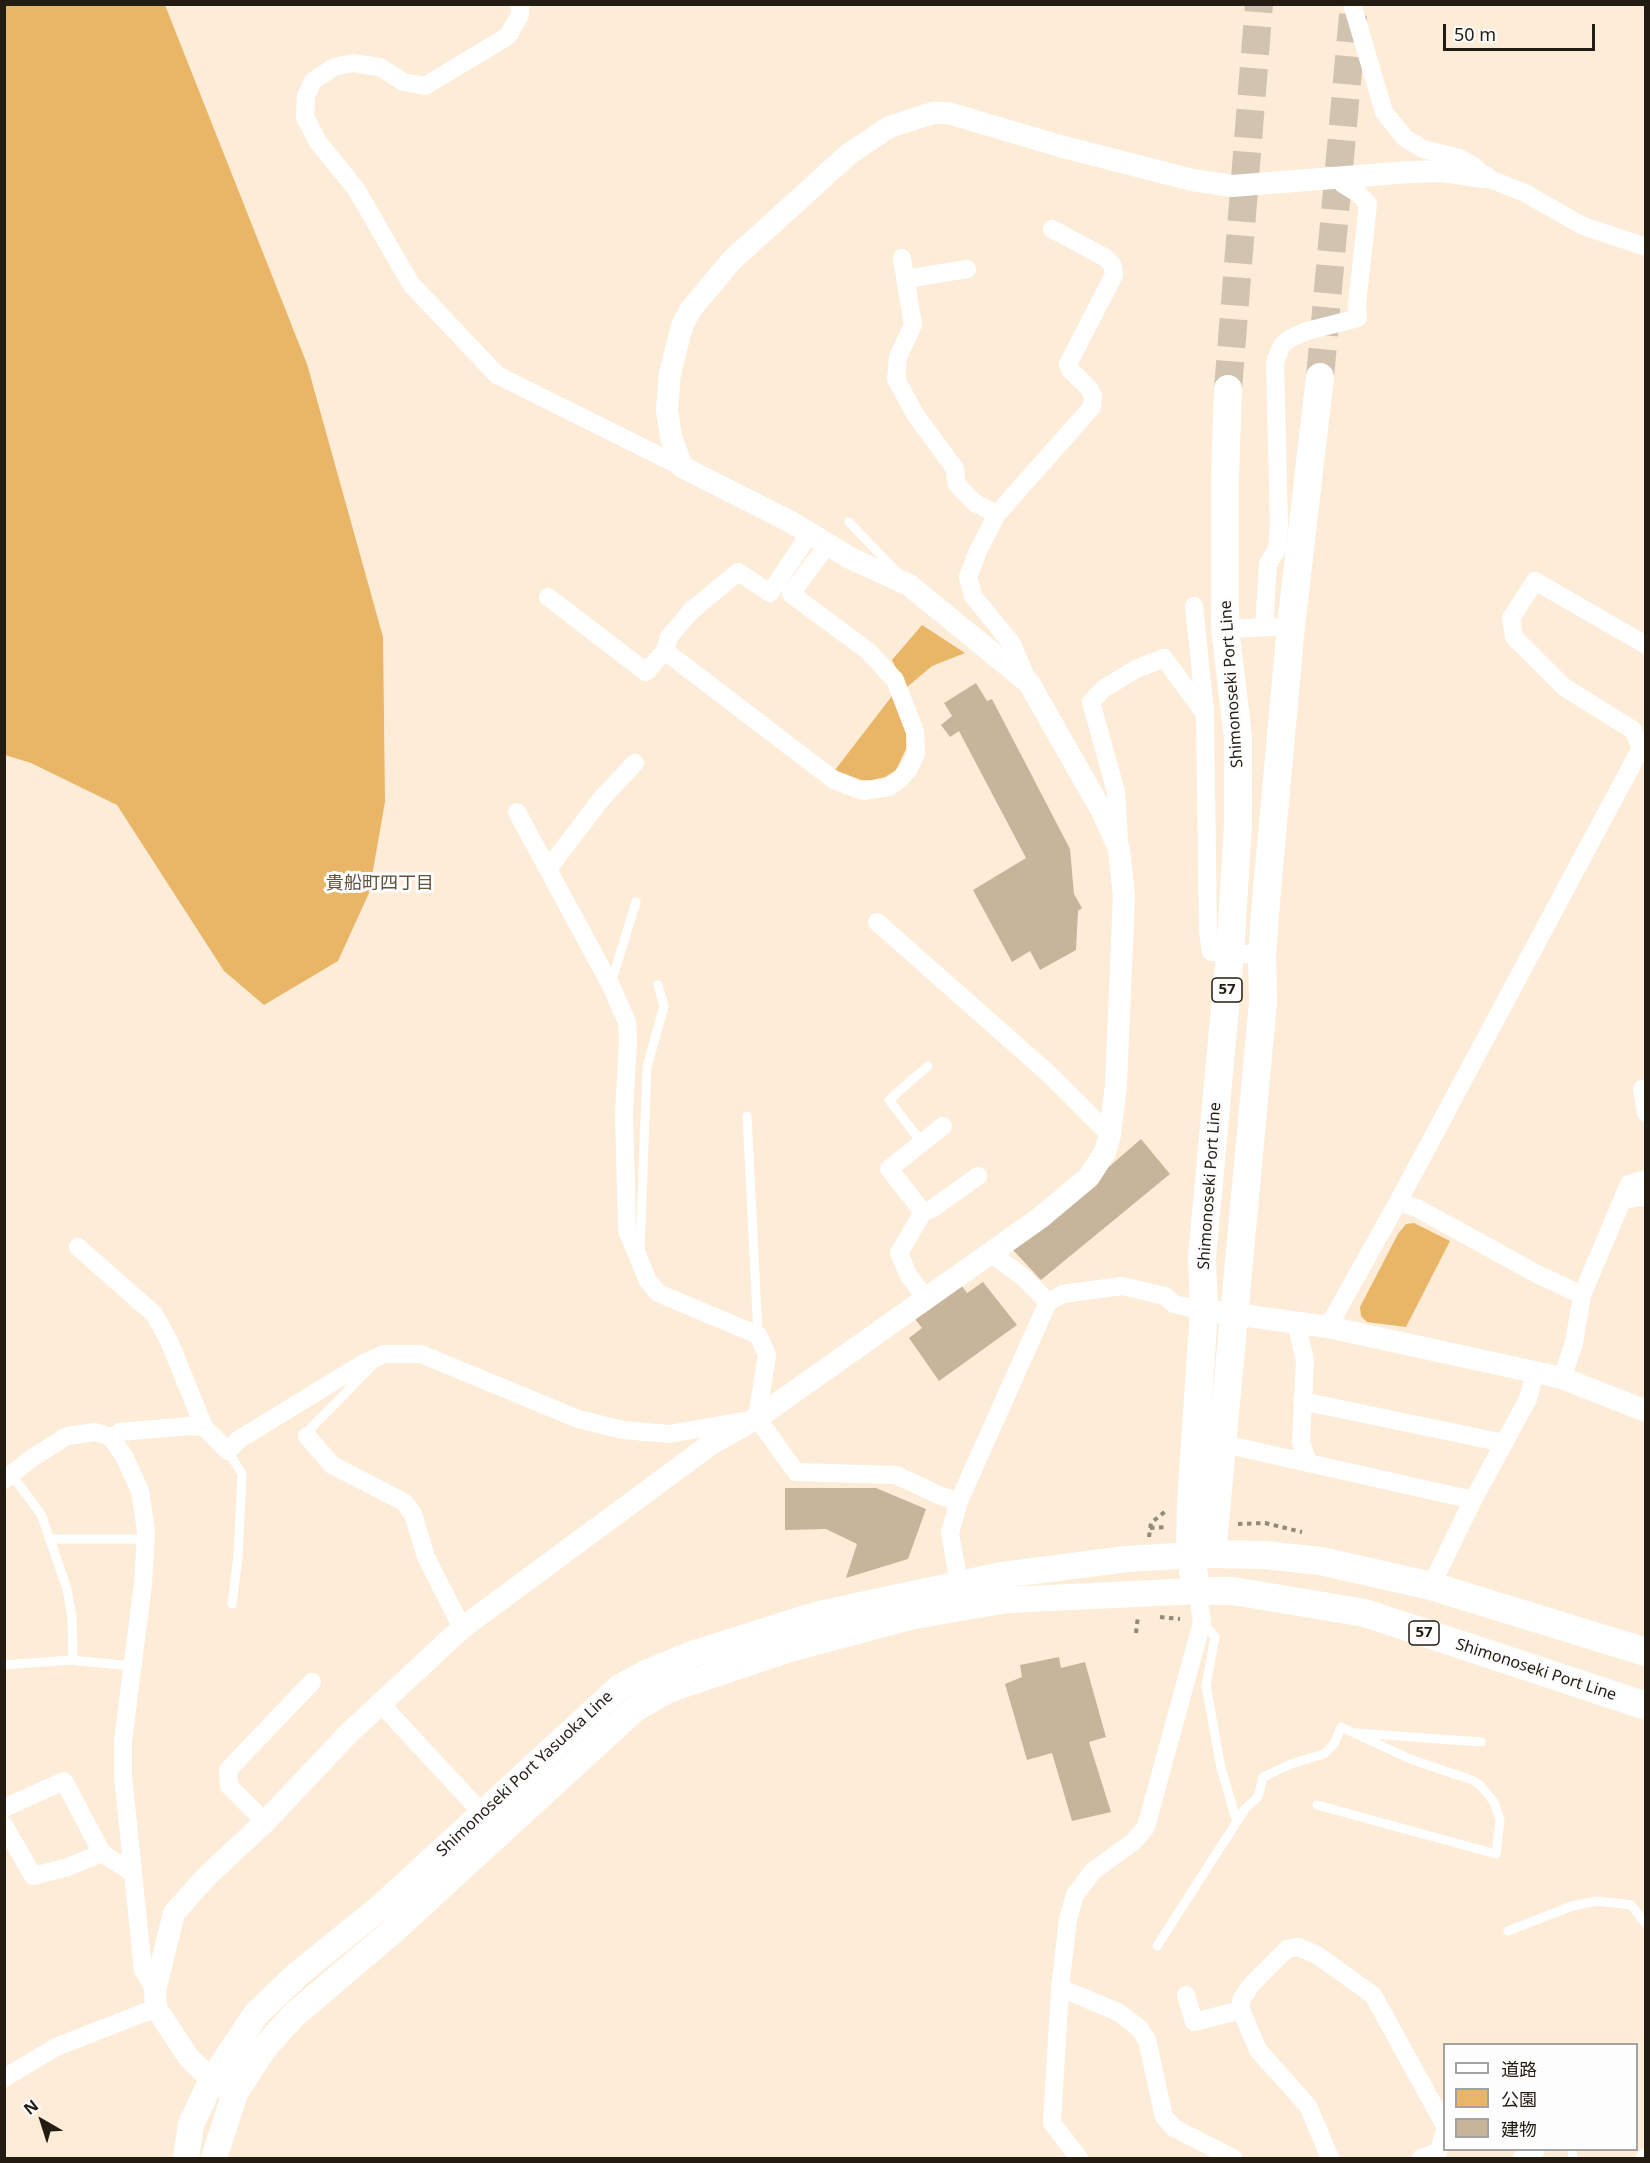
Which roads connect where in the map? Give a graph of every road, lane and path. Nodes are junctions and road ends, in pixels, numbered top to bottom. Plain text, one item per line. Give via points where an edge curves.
1 (520, 4) edge
2 (1352, 4) edge
3 (1340, 176) junction
4 (1485, 177) junction
5 (1052, 229) dead end
6 (1646, 247) edge
7 (902, 258) dead end
8 (967, 269) dead end
9 (905, 279) junction
10 (1320, 377) tunnel mouth
11 (1228, 389) tunnel mouth
12 (682, 467) junction
13 (997, 514) junction
14 (849, 522) dead end
15 (819, 539) junction
16 (909, 585) junction
17 (548, 597) dead end
18 (1194, 606) dead end
19 (1277, 626) junction
20 (1225, 629) junction
21 (1646, 645) edge
22 (665, 651) junction
23 (1029, 683) junction
24 (1205, 714) junction
25 (635, 763) dead end
26 (517, 813) dead end
27 (1119, 849) junction
28 (548, 869) junction
29 (636, 902) dead end
30 (877, 922) dead end
31 (1230, 954) junction
32 (1262, 955) junction
33 (610, 984) junction
34 (658, 985) dead end
35 (928, 1066) dead end
36 (1642, 1089) dead end
37 (1646, 1113) edge
38 (747, 1116) dead end
39 (944, 1126) dead end
40 (1110, 1135) junction
41 (922, 1143) junction
42 (978, 1176) dead end
43 (1646, 1179) edge
44 (1646, 1196) edge
45 (1622, 1200) junction
46 (1398, 1202) junction
47 (922, 1212) junction
48 (78, 1247) dead end
49 (989, 1252) junction
50 (640, 1265) junction
51 (1582, 1294) junction
52 (925, 1297) junction
53 (1048, 1302) junction
54 (1204, 1311) junction
55 (1236, 1314) junction
56 (1296, 1323) junction
57 (1328, 1327) junction
58 (758, 1335) junction
59 (384, 1354) junction
60 (1535, 1372) junction
61 (1562, 1378) junction
62 (1302, 1401) junction
63 (1646, 1411) edge
64 (757, 1418) junction
65 (204, 1427) junction
66 (111, 1437) junction
67 (307, 1437) joint
68 (1504, 1443) junction
69 (1224, 1444) junction
70 (228, 1451) junction
71 (1308, 1463) junction
72 (8, 1478) edge
73 (1473, 1500) junction
74 (959, 1501) junction
75 (1265, 1523) dead end
76 (1302, 1532) dead end
77 (50, 1539) junction
78 (146, 1539) junction
79 (1201, 1554) junction
80 (1431, 1586) junction
81 (1197, 1591) junction
82 (961, 1595) junction
83 (232, 1604) dead end
84 (1202, 1622) junction
85 (462, 1628) junction
86 (1646, 1652) edge
87 (72, 1660) junction
88 (4, 1665) edge
89 (131, 1665) junction
90 (312, 1682) dead end
91 (380, 1703) junction
92 (1646, 1706) edge
93 (1352, 1733) junction
94 (1481, 1742) dead end
95 (1317, 1805) dead end
96 (4, 1808) edge
97 (483, 1814) junction
98 (265, 1822) junction
99 (1237, 1822) junction
100 (4, 1825) edge
101 (102, 1853) junction
102 (133, 1873) junction
103 (1646, 1924) edge
104 (1508, 1931) dead end
105 (1157, 1946) dead end
106 (1060, 1988) junction
107 (1186, 1995) dead end
108 (155, 1999) junction
109 (1240, 2010) junction
110 (4, 2078) edge
111 (212, 2080) junction
112 (236, 2093) junction
113 (1443, 2122) edge
114 (1443, 2137) edge
115 (186, 2158) edge
116 (214, 2158) edge
117 (1079, 2158) edge
118 (1233, 2158) edge
119 (1330, 2158) edge
120 (1421, 2158) edge

1 - 12 street via 520,15 508,36 425,86 403,82 380,67 353,63 334,67 314,81 306,96 305,117 318,142 356,189 411,284 497,375
2 - 4 street via 1384,112 1399,132 1423,149 1459,158
3 - 4 street via 1442,171
3 - 12 street via 1232,186 1192,180 1071,149 948,113 933,113 889,127 849,154 740,253 691,309 682,326 667,410 671,437
3 - 19 street via 1343,184 1368,204 1358,318 1298,334 1282,345 1275,362 1279,527 1277,549 1268,564
4 - 6 street via 1525,193 1583,226
5 - 13 street via 1106,258 1113,266 1114,275 1068,363 1089,388 1092,407
7 - 9 street
8 - 9 street
9 - 13 street via 913,325 898,357 896,379 915,414 955,469 961,489 975,503
10 - 19 main road, Shimonoseki Port Line / 57
11 - 20 main road, Shimonoseki Port Line / 57
12 - 15 street
13 - 23 street via 970,567 970,587 1012,644
14 - 16 lane
15 - 16 street
15 - 22 street via 770,593 738,572 691,611 669,637
15 - 22 street via 791,594 868,651 895,680 912,717 916,754 908,770 889,787 862,791 834,780
16 - 23 street
17 - 22 street via 646,672
18 - 24 street
19 - 20 street
19 - 32 main road, Shimonoseki Port Line / 57
20 - 31 main road, Shimonoseki Port Line / 57 via 1239,770
21 - 46 street via 1535,581 1511,618 1514,637 1564,687 1633,730 1641,748
23 - 27 street via 1087,783
24 - 27 street via 1164,657 1136,669 1094,696 1091,709 1116,792
24 - 31 street via 1208,931 1211,952
25 - 28 street via 612,785
26 - 28 street
27 - 40 street via 1124,896 1116,1085
28 - 33 street
29 - 33 lane
30 - 40 street via 1049,1074
31 - 32 street
31 - 54 main road, Shimonoseki Port Line / 57 via 1202,1257
32 - 55 main road, Shimonoseki Port Line / 57 via 1263,1002
33 - 50 street via 627,1022 627,1230
34 - 50 lane via 664,1006 647,1067
35 - 41 lane via 889,1100
36 - 37 street
38 - 58 lane
39 - 41 street
40 - 49 street via 1105,1152 1078,1188
41 - 47 street via 889,1169
42 - 47 street
43 - 45 street via 1629,1184
44 - 45 street
45 - 51 street
46 - 51 street via 1417,1208 1537,1274
46 - 57 street
47 - 52 street via 899,1253 909,1276
48 - 65 street via 154,1314
49 - 52 street
49 - 53 street via 1022,1276
50 - 58 street via 658,1293
51 - 61 street via 1574,1343
52 - 64 street
53 - 54 street via 1063,1294 1122,1286 1165,1296 1174,1305
53 - 74 street
54 - 55 street
54 - 79 main road, Shimonoseki Port Line / 57 via 1191,1501
55 - 56 street
55 - 69 main road, Shimonoseki Port Line / 57
56 - 57 street
56 - 62 street via 1305,1360
57 - 60 street
58 - 64 street via 767,1355
59 - 64 street via 421,1354 578,1419 623,1430 669,1434
59 - 67 lane via 311,1428
59 - 70 street via 238,1440
60 - 61 street
60 - 68 street via 1528,1399
61 - 63 street
62 - 68 street
62 - 71 street via 1300,1442
64 - 74 street via 796,1472 896,1475
64 - 85 street via 711,1444
65 - 66 street via 120,1432
65 - 70 street
66 - 72 street via 95,1432 68,1436
66 - 78 street via 140,1491
67 - 85 street via 332,1465 404,1502 413,1514 426,1557
68 - 73 street
69 - 71 street
69 - 79 main road, Shimonoseki Port Line / 57
70 - 83 lane via 242,1474
71 - 73 street
72 - 77 lane via 41,1514
73 - 80 street
74 - 82 street via 950,1533
75 - 76 path
77 - 78 lane
77 - 87 lane via 67,1589
78 - 89 street
79 - 80 main road via 1321,1561
79 - 81 main road, Shimonoseki Port Line / 57
79 - 82 main road, Shimonoseki Port Yasuoka Line via 1048,1568
80 - 86 main road
81 - 82 main road, Shimonoseki Port Yasuoka Line via 1007,1600
81 - 84 street
81 - 92 main road, Shimonoseki Port Line / 57 via 1233,1591 1365,1613
82 - 97 main road, Shimonoseki Port Yasuoka Line via 819,1614 648,1672 620,1687 590,1711
82 - 112 main road, Shimonoseki Port Yasuoka Line via 914,1616 790,1649 668,1690 635,1709 393,1932 294,2015 266,2047
84 - 99 lane via 1215,1637 1206,1686 1221,1768
84 - 106 street via 1146,1827 1133,1842 1093,1871 1075,1894
85 - 91 street
87 - 88 lane
87 - 89 lane
89 - 102 street via 123,1776
90 - 98 street via 228,1770 229,1786
91 - 97 street
91 - 98 street
93 - 94 lane
93 - 95 lane via 1480,1785 1494,1802 1500,1820 1496,1854
93 - 99 lane via 1341,1728 1324,1754 1267,1774 1260,1783 1258,1797
96 - 101 street via 64,1781
97 - 111 main road, Shimonoseki Port Yasuoka Line via 256,2014
98 - 108 street via 174,1912
99 - 105 lane
100 - 101 street via 33,1876
101 - 102 street
102 - 108 street via 143,1970
103 - 104 lane via 1631,1905 1598,1901 1572,1906
106 - 117 street via 1052,2122
106 - 118 street via 1118,2012 1139,2028 1147,2040 1164,2117 1174,2128
107 - 109 street via 1194,2022
108 - 110 street via 56,2047
108 - 111 street via 189,2058
109 - 113 street via 1241,2000 1251,1985 1287,1949 1299,1947 1317,1955 1373,1995
109 - 119 street via 1258,2050 1308,2106
111 - 112 street
111 - 115 main road, Shimonoseki Port Yasuoka Line via 191,2124
112 - 116 main road, Shimonoseki Port Yasuoka Line
114 - 120 street via 1438,2151

